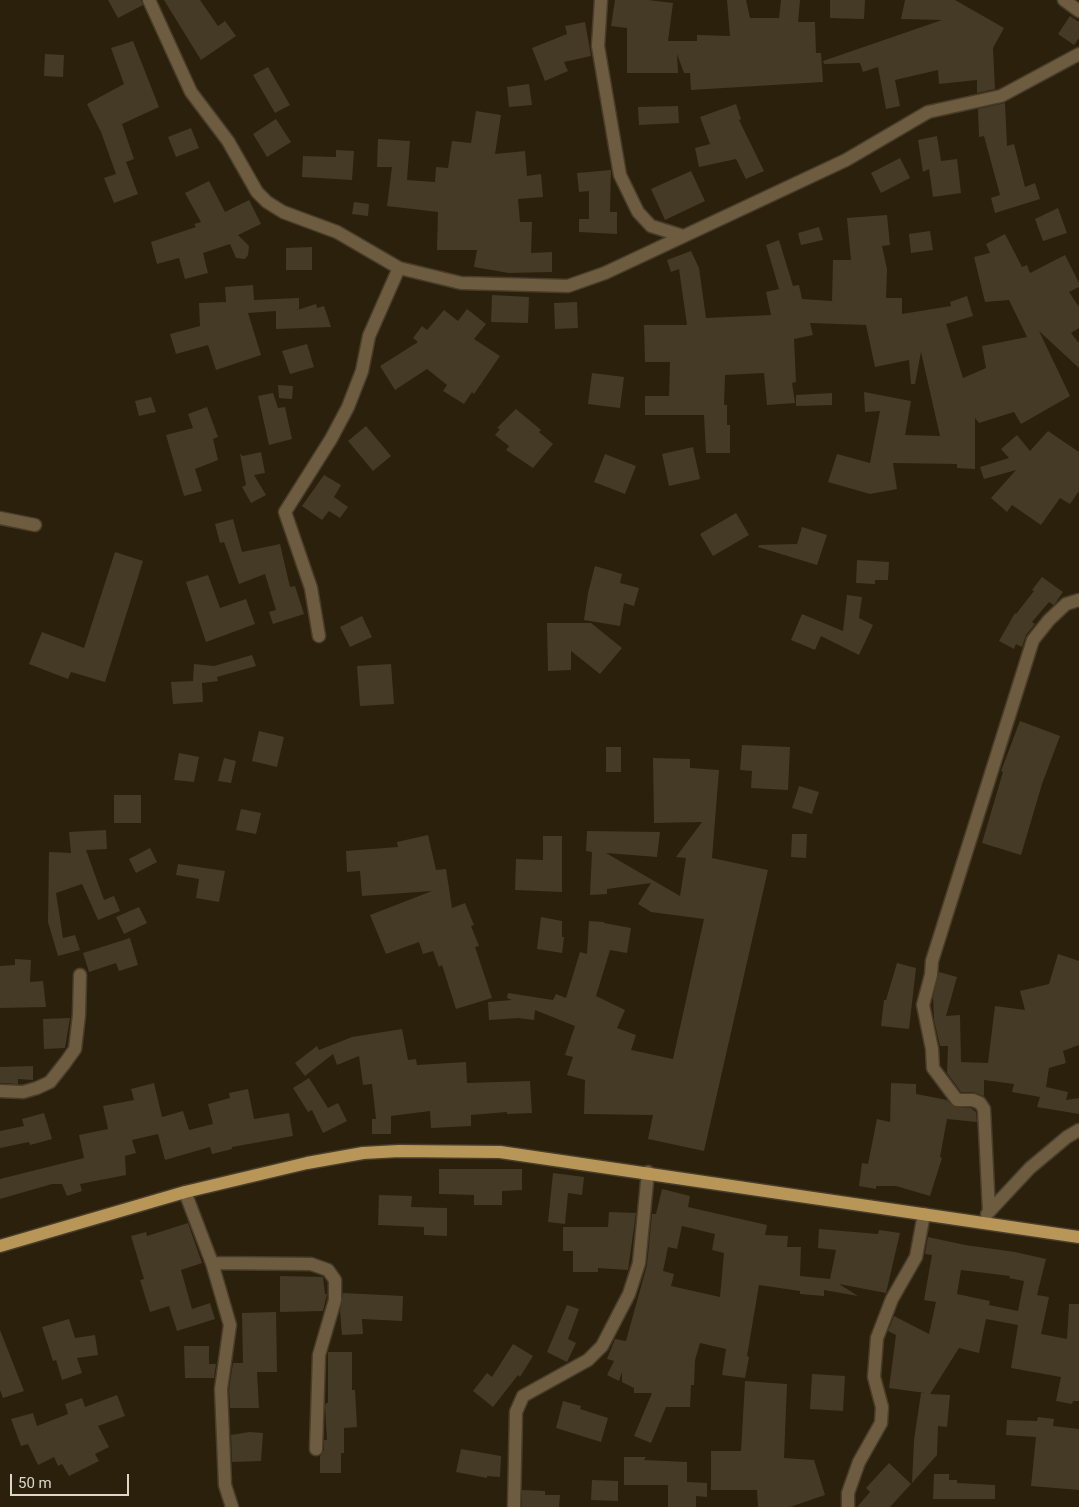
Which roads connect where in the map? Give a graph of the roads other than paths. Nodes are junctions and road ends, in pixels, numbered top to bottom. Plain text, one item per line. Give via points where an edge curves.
1 (149, 0) edge
2 (601, 0) edge
3 (1064, 0) edge
4 (1079, 11) edge
5 (1079, 54) edge
6 (683, 236) junction
7 (398, 268) junction
8 (0, 518) edge
9 (35, 526) dead end
10 (1079, 600) edge
11 (319, 636) dead end
12 (80, 975) dead end
13 (0, 1091) edge
14 (1079, 1130) edge
15 (648, 1172) junction
16 (185, 1192) junction
17 (989, 1211) junction
18 (924, 1214) junction
19 (981, 1222) junction
20 (1079, 1237) edge
21 (0, 1246) edge
22 (212, 1263) junction
23 (316, 1449) dead end
24 (232, 1507) edge
25 (514, 1507) edge
26 (848, 1507) edge

1 - 7 street via 191,92 228,141 257,192 276,208 337,232
2 - 6 street via 598,46 620,175 638,212 651,226
3 - 4 street
5 - 6 street via 1001,96 928,112 846,160
6 - 7 street via 605,273 568,286 461,284
7 - 11 street via 369,336 362,371 348,408 285,512 311,588
8 - 9 street
10 - 17 street via 1066,604 1033,640 932,961 932,975 922,1005 933,1068 957,1100 973,1100 984,1109
12 - 13 street via 80,1015 75,1049 66,1063 50,1082 37,1088 23,1092
14 - 17 street via 1030,1168
15 - 16 main road via 500,1152 398,1151 363,1153 307,1163
15 - 18 main road
15 - 25 street via 639,1263 628,1294 602,1346 588,1360 523,1396 516,1412
16 - 21 main road
16 - 22 street
17 - 19 street
18 - 19 main road
18 - 26 street via 916,1257 892,1299 877,1338 874,1377 882,1407 881,1423 859,1462 848,1493
19 - 20 main road
22 - 23 street via 311,1264 328,1270 335,1280 335,1300 319,1355
22 - 24 street via 230,1325 221,1389 225,1485

